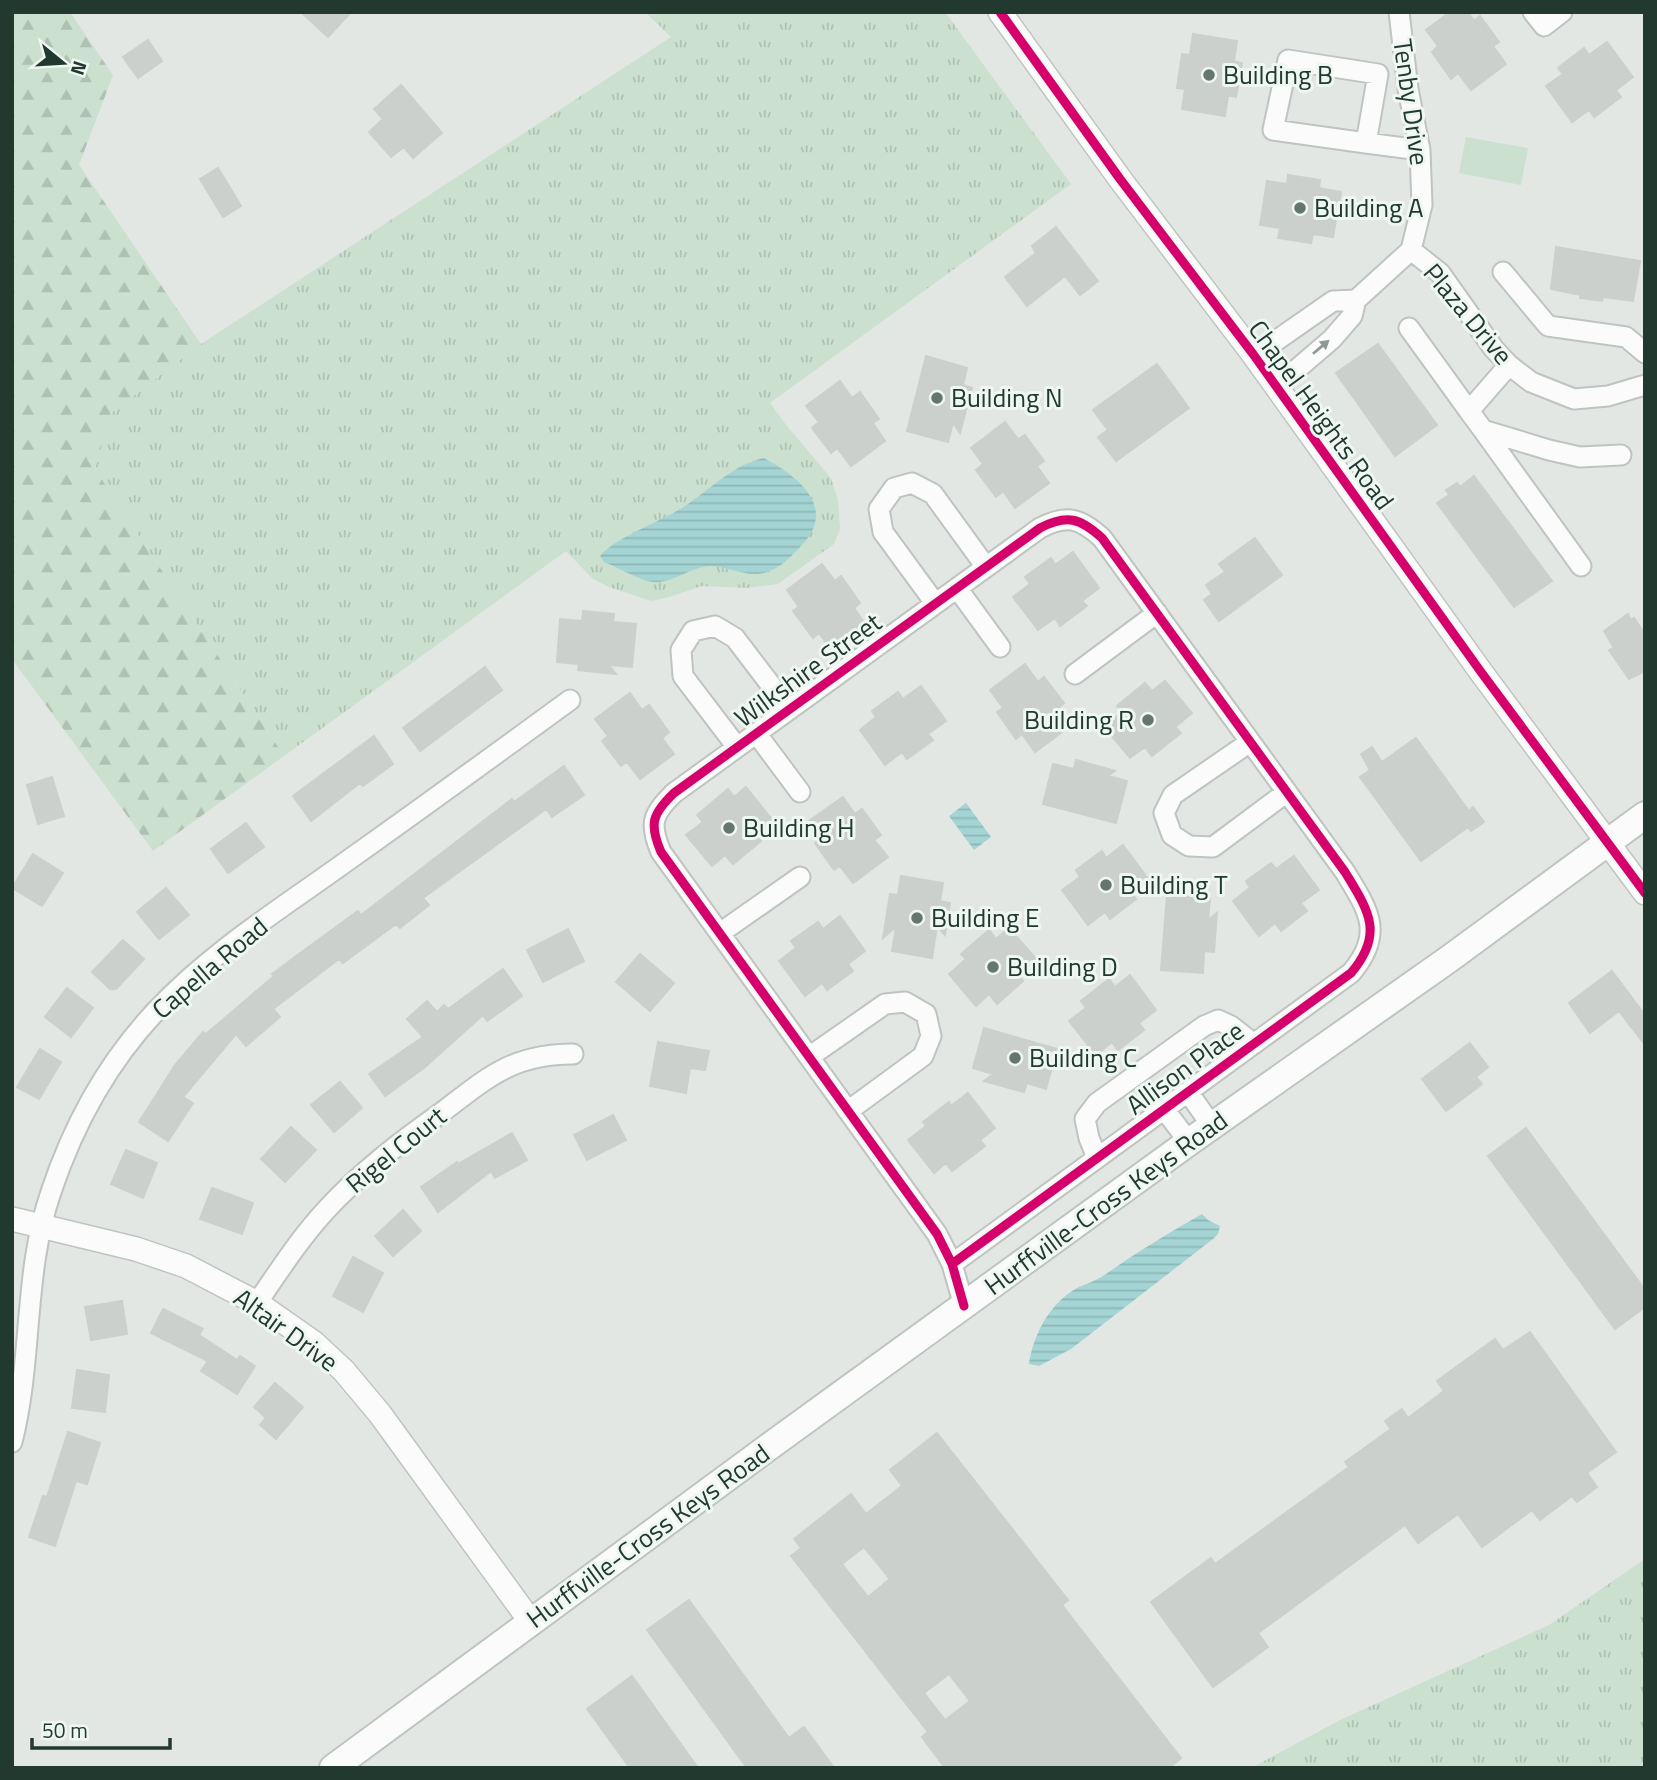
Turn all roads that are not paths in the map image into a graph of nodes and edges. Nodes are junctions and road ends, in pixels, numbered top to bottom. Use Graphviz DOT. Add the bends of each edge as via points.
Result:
graph roads {
  1 [pos="1000,12"];
  2 [pos="1399,12"];
  3 [pos="1533,12"];
  4 [pos="1562,12"];
  5 [pos="1366,143"];
  6 [pos="1420,150"];
  7 [pos="1411,250"];
  8 [pos="1503,272"];
  9 [pos="1356,300"];
  10 [pos="1409,328"];
  11 [pos="1645,353"];
  12 [pos="1253,354"];
  13 [pos="1509,365"];
  14 [pos="1645,385"];
  15 [pos="1276,387"];
  16 [pos="1469,411"];
  17 [pos="1483,430"];
  18 [pos="1620,455"];
  19 [pos="1581,566"];
  20 [pos="986,567"];
  21 [pos="957,588"];
  22 [pos="935,603"];
  23 [pos="1157,613"];
  24 [pos="1000,647"];
  25 [pos="1075,674"];
  26 [pos="570,700"];
  27 [pos="789,709"];
  28 [pos="756,733"];
  29 [pos="1250,742"];
  30 [pos="737,747"];
  31 [pos="800,792"];
  32 [pos="1287,792"];
  33 [pos="1645,815"];
  34 [pos="1608,843"];
  35 [pos="1345,872"];
  36 [pos="800,877"];
  37 [pos="1645,893"];
  38 [pos="720,933"];
  39 [pos="1254,1044"];
  40 [pos="573,1054"];
  41 [pos="809,1057"];
  42 [pos="1188,1092"];
  43 [pos="1164,1109"];
  44 [pos="848,1111"];
  45 [pos="1212,1126"];
  46 [pos="1189,1142"];
  47 [pos="1097,1158"];
  48 [pos="12,1219"];
  49 [pos="42,1226"];
  50 [pos="953,1264"];
  51 [pos="257,1303"];
  52 [pos="964,1306"];
  53 [pos="12,1442"];
  54 [pos="531,1622"];
  55 [pos="333,1768"];
  1 -- 12 [label="street, Chapel Heights Road"];
  2 -- 6 [label="street, Tenby Drive"];
  3 -- 4 [label="street" via="1544,26"];
  5 -- 5 [label="street" via="1273,130 1288,60 1378,74"];
  5 -- 6 [label="street"];
  6 -- 7 [label="street, Tenby Drive" via="1422,205"];
  7 -- 9 [label="street"];
  7 -- 13 [label="street, Plaza Drive" via="1440,273"];
  8 -- 11 [label="street" via="1548,326 1626,337"];
  9 -- 12 [label="street" via="1333,301"];
  15 -- 9 [label="street, one-way" via="1332,339 1352,316"];
  10 -- 16 [label="street"];
  12 -- 15 [label="street, Chapel Heights Road"];
  13 -- 14 [label="street, Plaza Drive" via="1531,382 1574,399 1608,396"];
  13 -- 16 [label="street"];
  15 -- 34 [label="street, Chapel Heights Road"];
  16 -- 17 [label="street"];
  17 -- 18 [label="street" via="1580,457"];
  17 -- 19 [label="street"];
  20 -- 21 [label="street, Wilkshire Street"];
  20 -- 22 [label="street" via="933,494 912,483 894,488 879,509 883,532"];
  20 -- 23 [label="street, Wilkshire Street" via="1056,519 1074,519 1102,538"];
  21 -- 22 [label="street, Wilkshire Street"];
  21 -- 24 [label="street"];
  22 -- 27 [label="street, Wilkshire Street"];
  23 -- 25 [label="street"];
  23 -- 29 [label="street, Wilkshire Street"];
  26 -- 49 [label="street, Capella Road" via="226,949 157,1010 109,1071 84,1114 50,1194"];
  27 -- 28 [label="street, Wilkshire Street"];
  27 -- 30 [label="street" via="735,638 715,626 693,631 681,650 683,676"];
  28 -- 30 [label="street, Wilkshire Street"];
  28 -- 31 [label="street"];
  29 -- 32 [label="street, Wilkshire Street"];
  29 -- 32 [label="street" via="1173,795 1164,813 1172,835 1189,846 1213,847"];
  30 -- 38 [label="street, Wilkshire Street" via="674,793 653,818 653,835 661,852"];
  32 -- 35 [label="street, Wilkshire Street"];
  33 -- 34 [label="main road, Hurffville-Cross Keys Road"];
  34 -- 37 [label="street, Chapel Heights Road"];
  34 -- 45 [label="main road, Hurffville-Cross Keys Road"];
  35 -- 39 [label="street, Allison Place" via="1371,922 1361,961"];
  36 -- 38 [label="street"];
  38 -- 41 [label="street, Wilkshire Street"];
  39 -- 42 [label="street, Allison Place"];
  39 -- 47 [label="street" via="1218,1020 1097,1103 1085,1119"];
  40 -- 51 [label="street, Rigel Court" via="528,1058 497,1072 390,1150 326,1210"];
  41 -- 44 [label="street, Wilkshire Street"];
  41 -- 44 [label="street" via="885,1004 905,1002 926,1014 931,1036 923,1056"];
  42 -- 43 [label="street, Allison Place"];
  42 -- 45 [label="street, Allison Place"];
  43 -- 46 [label="street, Allison Place"];
  43 -- 47 [label="street, Allison Place"];
  44 -- 50 [label="street, Wilkshire Street" via="937,1234"];
  45 -- 46 [label="main road, Hurffville-Cross Keys Road"];
  46 -- 52 [label="main road, Hurffville-Cross Keys Road"];
  47 -- 50 [label="street, Allison Place"];
  48 -- 49 [label="street, Altair Drive"];
  49 -- 51 [label="street, Altair Drive" via="161,1256"];
  49 -- 53 [label="street, Capella Road" via="35,1254 24,1385"];
  50 -- 52 [label="street, Wilkshire Street"];
  51 -- 54 [label="street, Altair Drive" via="314,1343 360,1390"];
  52 -- 54 [label="main road, Hurffville-Cross Keys Road"];
  54 -- 55 [label="main road, Hurffville-Cross Keys Road"];
}
